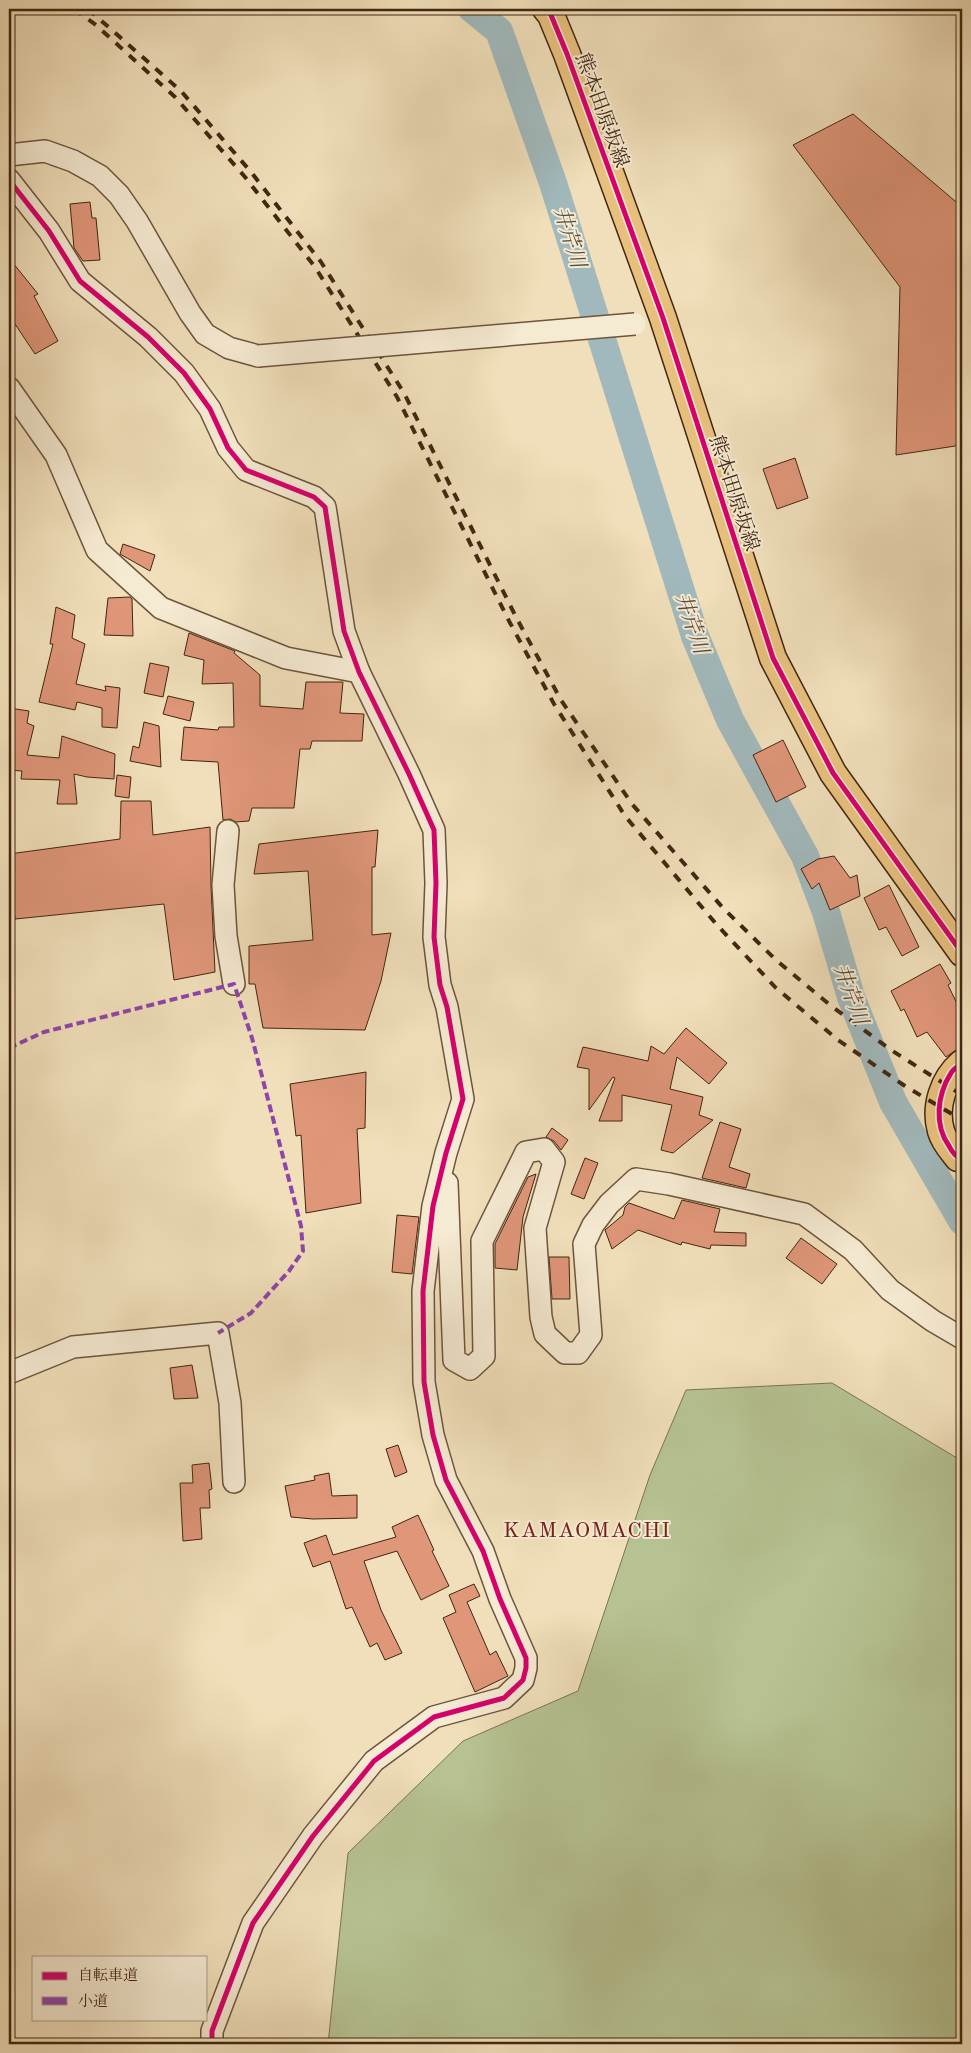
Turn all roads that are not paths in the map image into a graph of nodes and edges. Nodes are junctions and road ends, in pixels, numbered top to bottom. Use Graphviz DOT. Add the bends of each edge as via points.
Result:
graph roads {
  1 [pos="552,11"];
  2 [pos="9,155"];
  3 [pos="9,180"];
  4 [pos="662,318"];
  5 [pos="9,388"];
  6 [pos="359,672"];
  7 [pos="228,831"];
  8 [pos="962,953"];
  9 [pos="234,984"];
  10 [pos="962,1063"];
  11 [pos="446,1153"];
  12 [pos="961,1160"];
  13 [pos="962,1338"];
  14 [pos="9,1373"];
  15 [pos="234,1482"];
  16 [pos="212,2044"];
  1 -- 4 [label="main road, 熊本田原坂線"];
  2 -- 4 [label="street, bridge" via="45,151 100,176 119,195 137,221 204,334 229,348 258,356 634,324"];
  3 -- 6 [label="street" via="49,231 80,281 148,337 184,373 210,409 228,448 246,470 314,497 325,508 344,631"];
  4 -- 8 [label="main road, 熊本田原坂線" via="773,658 833,773"];
  5 -- 6 [label="street" via="56,455 97,550 161,608 286,658"];
  6 -- 11 [label="street" via="434,830 434,937 440,985 447,1007 463,1099"];
  7 -- 9 [label="street" via="223,885 226,936"];
  10 -- 12 [label="main road" via="951,1072 940,1098 938,1113 941,1132"];
  11 -- 13 [label="street" via="454,1360 470,1369 484,1356 482,1241 526,1152 544,1149 554,1162 535,1228 540,1317 545,1334 565,1353 578,1353 591,1335 584,1244 609,1204 636,1179 804,1214 853,1250 890,1290"];
  11 -- 16 [label="street" via="433,1206 423,1291 424,1382 433,1435 446,1480 483,1551 526,1658 523,1680 504,1698 434,1717 374,1761 312,1836 253,1923 212,2031"];
  14 -- 15 [label="street" via="73,1347 218,1333 230,1403"];
}
